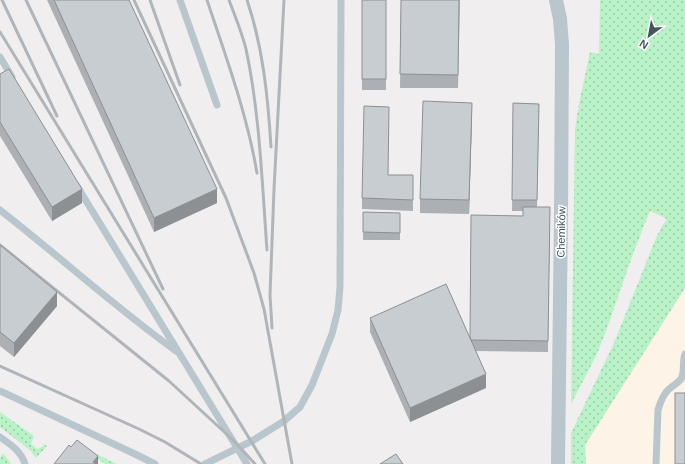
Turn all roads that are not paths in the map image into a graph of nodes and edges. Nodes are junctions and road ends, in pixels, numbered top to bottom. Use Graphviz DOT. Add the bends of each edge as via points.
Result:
graph roads {
  1 [pos="180,0"];
  2 [pos="340,0"];
  3 [pos="556,0"];
  4 [pos="1,60"];
  5 [pos="14,81"];
  6 [pos="217,105"];
  7 [pos="72,176"];
  8 [pos="0,210"];
  9 [pos="178,353"];
  10 [pos="685,354"];
  11 [pos="0,391"];
  12 [pos="0,436"];
  13 [pos="237,448"];
  14 [pos="25,464"];
  15 [pos="155,464"];
  16 [pos="205,464"];
  17 [pos="247,464"];
  18 [pos="558,464"];
  19 [pos="656,464"];
  1 -- 6 [label="lane"];
  2 -- 13 [label="lane" via="340,287 336,322 312,385 300,407 284,421"];
  3 -- 18 [label="street, Chemików" via="562,44"];
  4 -- 5 [label="lane"];
  7 -- 9 [label="lane"];
  8 -- 9 [label="lane"];
  9 -- 13 [label="lane"];
  10 -- 19 [label="lane" via="684,373 668,390 658,410"];
  11 -- 15 [label="lane"];
  12 -- 14 [label="lane" via="16,449"];
  13 -- 16 [label="lane"];
  13 -- 17 [label="lane"];
}
